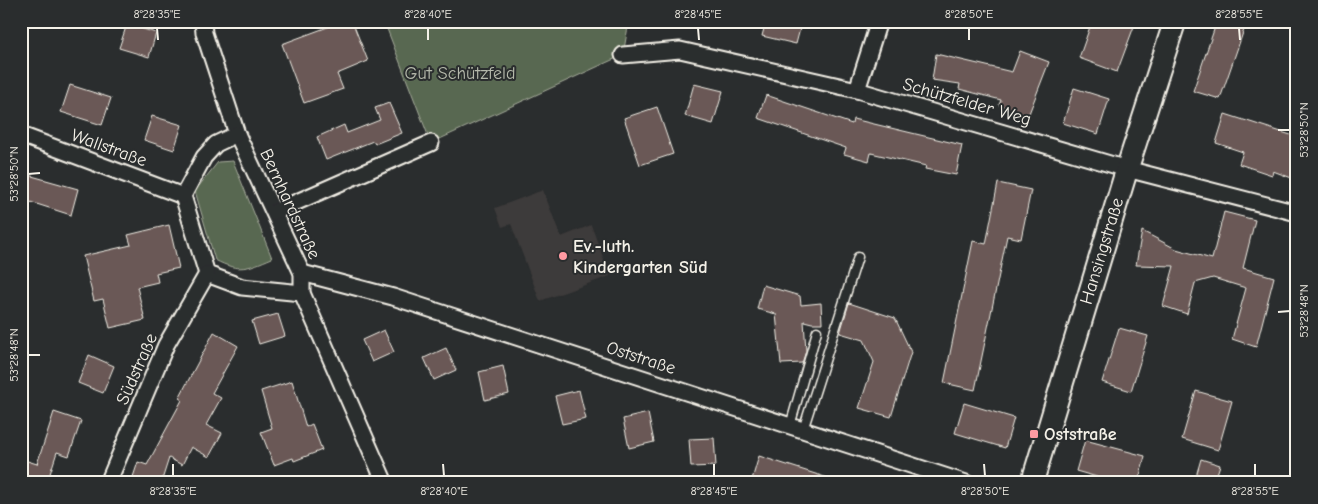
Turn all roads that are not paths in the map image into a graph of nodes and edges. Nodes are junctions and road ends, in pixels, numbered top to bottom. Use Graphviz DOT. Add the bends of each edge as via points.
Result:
graph roads {
  1 [pos="203,21"];
  2 [pos="879,21"];
  3 [pos="1175,21"];
  4 [pos="623,55"];
  5 [pos="857,90"];
  6 [pos="237,134"];
  7 [pos="21,135"];
  8 [pos="432,143"];
  9 [pos="1126,169"];
  10 [pos="183,196"];
  11 [pos="274,212"];
  12 [pos="1297,213"];
  13 [pos="858,257"];
  14 [pos="302,273"];
  15 [pos="207,274"];
  16 [pos="302,293"];
  17 [pos="817,331"];
  18 [pos="797,428"];
  19 [pos="108,483"];
  20 [pos="386,483"];
  21 [pos="966,483"];
  22 [pos="1032,483"];
  1 -- 6 [label="street, Bernhardstraße"];
  2 -- 5 [label="street"];
  3 -- 9 [label="street, Hansingstraße"];
  4 -- 5 [label="street, Schützfelder Weg" via="680,50"];
  5 -- 9 [label="street, Schützfelder Weg"];
  6 -- 10 [label="street" via="216,144 204,157"];
  6 -- 11 [label="street, Bernhardstraße"];
  7 -- 10 [label="street, Wallstraße"];
  8 -- 11 [label="street"];
  9 -- 12 [label="street, Schützfelder Weg"];
  9 -- 22 [label="street, Hansingstraße"];
  10 -- 15 [label="street"];
  11 -- 14 [label="street, Bernhardstraße"];
  13 -- 18 [label="lane"];
  14 -- 16 [label="street, Bernhardstraße"];
  14 -- 18 [label="street, Oststraße" via="393,298"];
  15 -- 16 [label="street" via="242,287"];
  15 -- 19 [label="street, Südstraße" via="166,345"];
  16 -- 20 [label="street, Bernhardstraße"];
  17 -- 18 [label="lane"];
  18 -- 21 [label="street, Oststraße"];
}
